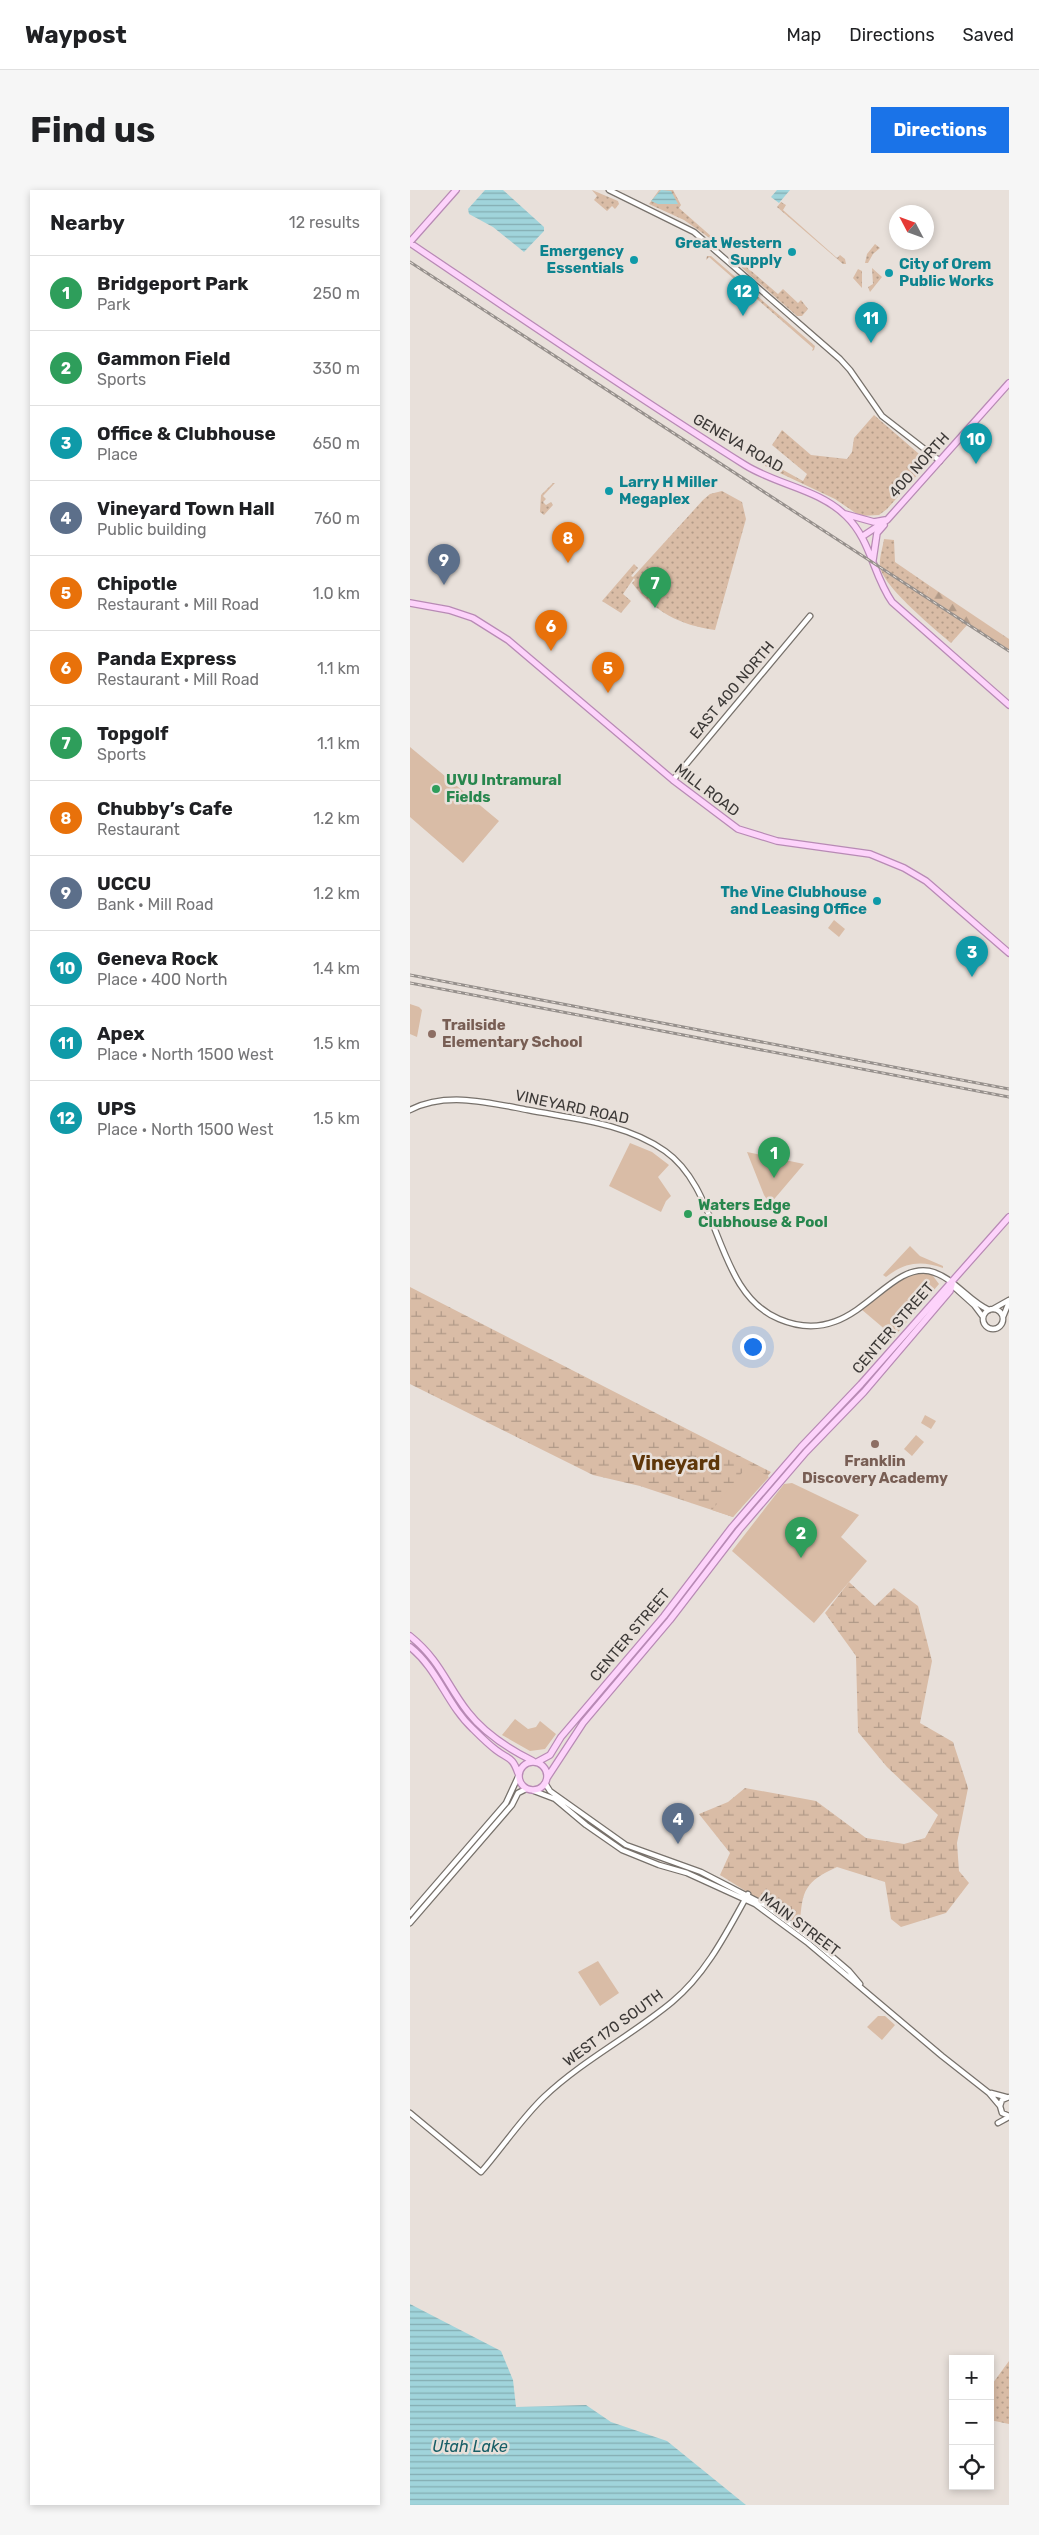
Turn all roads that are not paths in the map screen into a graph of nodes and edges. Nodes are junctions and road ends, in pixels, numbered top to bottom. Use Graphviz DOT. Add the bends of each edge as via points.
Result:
graph roads {
  1 [pos="456,190"];
  2 [pos="609,190"];
  3 [pos="410,243"];
  4 [pos="1009,383"];
  5 [pos="940,461"];
  6 [pos="844,514"];
  7 [pos="887,520"];
  8 [pos="863,536"];
  9 [pos="873,562"];
  10 [pos="410,603"];
  11 [pos="810,616"];
  12 [pos="1009,705"];
  13 [pos="672,780"];
  14 [pos="1009,953"];
  15 [pos="410,1110"];
  16 [pos="1009,1217"];
  17 [pos="952,1284"];
  18 [pos="1009,1301"];
  19 [pos="991,1309"];
  20 [pos="1003,1317"];
  21 [pos="983,1318"];
  22 [pos="855,1391"];
  23 [pos="864,1392"];
  24 [pos="838,1408"];
  25 [pos="824,1434"];
  26 [pos="410,1636"];
  27 [pos="410,1647"];
  28 [pos="535,1762"];
  29 [pos="518,1775"];
  30 [pos="546,1780"];
  31 [pos="526,1789"];
  32 [pos="534,1790"];
  33 [pos="747,1897"];
  34 [pos="410,1914"];
  35 [pos="410,1923"];
  36 [pos="989,2093"];
  37 [pos="1008,2097"];
  38 [pos="1000,2109"];
  39 [pos="410,2113"];
  40 [pos="1009,2117"];
  1 -- 3 [label="main road"];
  2 -- 5 [label="street" via="694,232 840,359 882,416"];
  3 -- 6 [label="main road, GENEVA ROAD" via="630,392 748,467 827,501"];
  4 -- 5 [label="main road, 400 NORTH"];
  5 -- 7 [label="main road, 400 NORTH"];
  6 -- 7 [label="main road" via="874,522"];
  6 -- 8 [label="main road, GENEVA ROAD"];
  7 -- 8 [label="main road, 400 NORTH"];
  7 -- 9 [label="main road" via="877,533"];
  8 -- 9 [label="main road, GENEVA ROAD"];
  9 -- 12 [label="main road, GENEVA ROAD" via="882,588 892,602"];
  10 -- 13 [label="main road, MILL ROAD" via="473,618 508,640"];
  11 -- 13 [label="street, EAST 400 NORTH"];
  13 -- 14 [label="main road, MILL ROAD" via="738,829 777,841 870,854 904,868 926,881"];
  15 -- 17 [label="street, VINEYARD ROAD" via="424,1102 475,1101 608,1126 634,1133 650,1142 682,1164 696,1184 746,1294 761,1309 778,1319 800,1326 842,1319 861,1309 907,1274 917,1271 941,1276"];
  16 -- 17 [label="main road"];
  17 -- 19 [label="street"];
  17 -- 21 [label="street"];
  17 -- 22 [label="main road, CENTER STREET" via="945,1287"];
  17 -- 23 [label="main road, CENTER STREET" via="950,1291"];
  18 -- 19 [label="street"];
  18 -- 20 [label="street"];
  19 -- 20 [label="street" via="999,1311"];
  19 -- 21 [label="street"];
  20 -- 21 [label="street" via="995,1329 986,1326"];
  22 -- 23 [label="main road"];
  22 -- 24 [label="main road, CENTER STREET"];
  23 -- 25 [label="main road, CENTER STREET"];
  24 -- 25 [label="main road" via="839,1414 823,1429"];
  24 -- 28 [label="main road, CENTER STREET" via="734,1525 664,1616 561,1737 550,1755"];
  25 -- 30 [label="main road, CENTER STREET" via="739,1530 670,1620 582,1723"];
  26 -- 28 [label="main road" via="436,1661 462,1704 493,1736"];
  27 -- 29 [label="main road" via="431,1668 472,1729 496,1750 511,1758"];
  28 -- 29 [label="main road" via="524,1764"];
  28 -- 30 [label="main road" via="544,1767"];
  29 -- 31 [label="main road" via="520,1784"];
  29 -- 34 [label="street" via="506,1803"];
  30 -- 32 [label="main road"];
  30 -- 33 [label="street, MAIN STREET" via="550,1791 626,1845 700,1872"];
  31 -- 32 [label="main road"];
  31 -- 35 [label="street" via="518,1793 512,1805"];
  32 -- 33 [label="street, MAIN STREET" via="555,1799 622,1850"];
  33 -- 36 [label="street, MAIN STREET"];
  33 -- 39 [label="street, WEST 170 SOUTH" via="718,1946 688,1986 672,2002 576,2069 543,2098 481,2172"];
  36 -- 37 [label="street, MAIN STREET"];
  36 -- 38 [label="street, MAIN STREET"];
  37 -- 38 [label="street"];
  38 -- 40 [label="street"];
  38 -- 40 [label="street" via="998,2123"];
}
